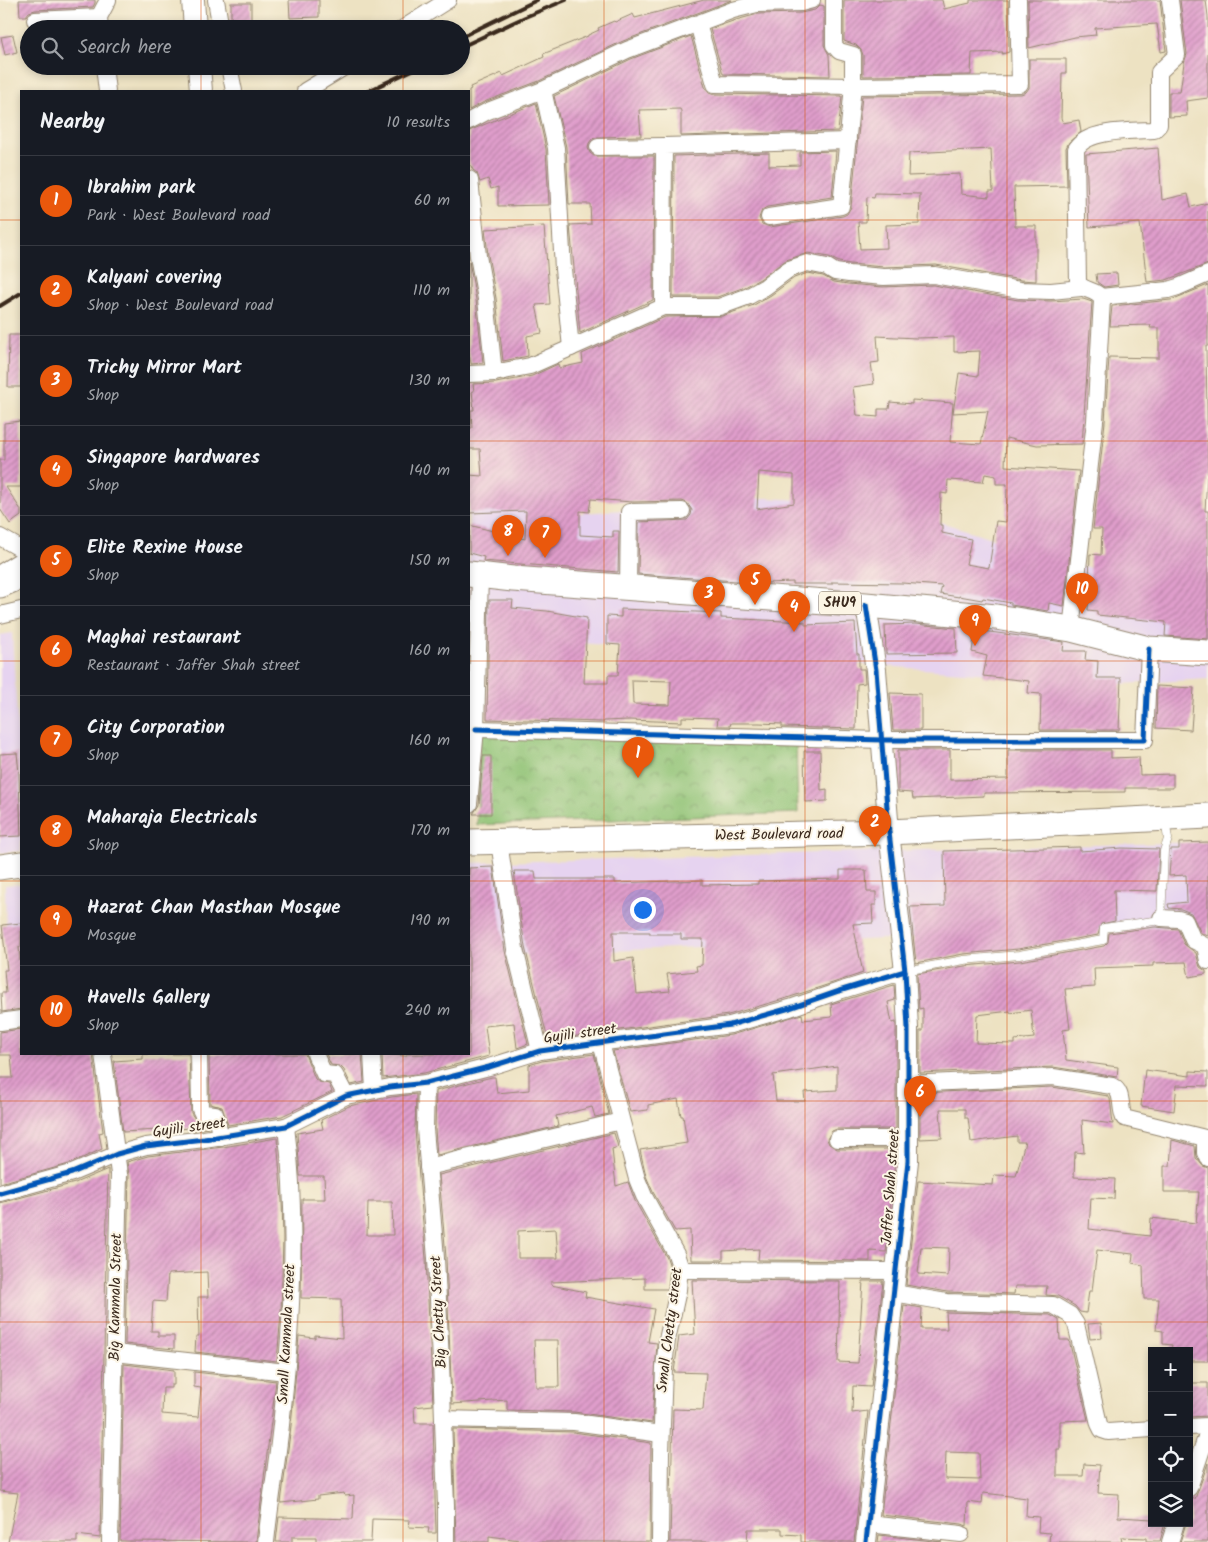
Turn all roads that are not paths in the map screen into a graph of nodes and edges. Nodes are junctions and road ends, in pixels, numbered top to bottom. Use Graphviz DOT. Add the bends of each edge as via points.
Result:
graph roads {
  1 [pos="108,0"];
  2 [pos="183,0"];
  3 [pos="193,0"];
  4 [pos="216,0"];
  5 [pos="448,0"];
  6 [pos="812,0"];
  7 [pos="834,0"];
  8 [pos="1018,0"];
  9 [pos="1170,0"];
  10 [pos="101,20"];
  11 [pos="185,20"];
  12 [pos="194,20"];
  13 [pos="219,20"];
  14 [pos="416,20"];
  15 [pos="698,24"];
  16 [pos="105,75"];
  17 [pos="192,75"];
  18 [pos="200,75"];
  19 [pos="231,75"];
  20 [pos="331,75"];
  21 [pos="853,86"];
  22 [pos="107,90"];
  23 [pos="194,90"];
  24 [pos="201,90"];
  25 [pos="234,90"];
  26 [pos="307,90"];
  27 [pos="543,90"];
  28 [pos="470,120"];
  29 [pos="848,141"];
  30 [pos="598,146"];
  31 [pos="664,146"];
  32 [pos="470,180"];
  33 [pos="769,217"];
  34 [pos="474,257"];
  35 [pos="1208,274"];
  36 [pos="1081,288"];
  37 [pos="1101,296"];
  38 [pos="662,306"];
  39 [pos="572,348"];
  40 [pos="494,373"];
  41 [pos="470,374"];
  42 [pos="682,511"];
  43 [pos="0,537"];
  44 [pos="20,548"];
  45 [pos="20,561"];
  46 [pos="0,573"];
  47 [pos="474,575"];
  48 [pos="20,576"];
  49 [pos="0,585"];
  50 [pos="628,588"];
  51 [pos="866,605"];
  52 [pos="0,615"];
  53 [pos="20,616"];
  54 [pos="1071,629"];
  55 [pos="1149,649"];
  56 [pos="1208,653"];
  57 [pos="473,740"];
  58 [pos="882,740"];
  59 [pos="470,788"];
  60 [pos="1208,816"];
  61 [pos="1165,817"];
  62 [pos="889,832"];
  63 [pos="470,842"];
  64 [pos="499,842"];
  65 [pos="20,864"];
  66 [pos="0,867"];
  67 [pos="1161,918"];
  68 [pos="1208,961"];
  69 [pos="905,971"];
  70 [pos="20,1019"];
  71 [pos="0,1022"];
  72 [pos="601,1043"];
  73 [pos="540,1051"];
  74 [pos="103,1055"];
  75 [pos="199,1055"];
  76 [pos="315,1055"];
  77 [pos="372,1055"];
  78 [pos="426,1083"];
  79 [pos="908,1084"];
  80 [pos="374,1090"];
  81 [pos="346,1096"];
  82 [pos="621,1121"];
  83 [pos="286,1126"];
  84 [pos="1206,1131"];
  85 [pos="221,1137"];
  86 [pos="837,1139"];
  87 [pos="908,1139"];
  88 [pos="117,1154"];
  89 [pos="1208,1158"];
  90 [pos="428,1167"];
  91 [pos="0,1193"];
  92 [pos="680,1270"];
  93 [pos="896,1271"];
  94 [pos="894,1292"];
  95 [pos="115,1352"];
  96 [pos="286,1372"];
  97 [pos="443,1419"];
  98 [pos="1208,1426"];
  99 [pos="1193,1427"];
  100 [pos="1148,1429"];
  101 [pos="1208,1431"];
  102 [pos="661,1434"];
  103 [pos="1191,1482"];
  104 [pos="1175,1527"];
  105 [pos="867,1533"];
  106 [pos="961,1534"];
  107 [pos="110,1542"];
  108 [pos="266,1542"];
  109 [pos="446,1542"];
  110 [pos="660,1542"];
  111 [pos="1170,1542"];
  1 -- 10 [label="street"];
  2 -- 11 [label="street"];
  3 -- 12 [label="main road"];
  4 -- 13 [label="street"];
  5 -- 14 [label="street"];
  6 -- 15 [label="street" via="757,4"];
  7 -- 21 [label="street" via="834,45 839,52 853,55"];
  8 -- 21 [label="street" via="1020,84"];
  9 -- 36 [label="street" via="1177,55 1159,72 1159,125 1154,130 1088,138 1076,149 1078,283"];
  15 -- 21 [label="street" via="715,84"];
  15 -- 27 [label="street" via="627,50"];
  16 -- 22 [label="street"];
  17 -- 23 [label="street"];
  18 -- 24 [label="main road"];
  19 -- 25 [label="street"];
  20 -- 26 [label="street"];
  21 -- 29 [label="street"];
  27 -- 28 [label="street"];
  27 -- 39 [label="street" via="556,148 563,269"];
  29 -- 31 [label="street"];
  29 -- 33 [label="street" via="841,206"];
  30 -- 31 [label="street"];
  31 -- 38 [label="street"];
  32 -- 34 [label="street" via="477,233"];
  34 -- 40 [label="street" via="486,299"];
  35 -- 37 [label="street" via="1168,290"];
  36 -- 37 [label="street"];
  36 -- 38 [label="street" via="1020,290 934,275 884,277 849,274 807,263 789,269 749,296 719,307"];
  37 -- 54 [label="street" via="1095,421"];
  38 -- 39 [label="street"];
  39 -- 40 [label="street" via="530,366"];
  40 -- 41 [label="street"];
  42 -- 50 [label="street" via="630,512"];
  43 -- 44 [label="street"];
  45 -- 46 [label="street"];
  47 -- 50 [label="main road, SHU9"];
  47 -- 57 [label="street"];
  48 -- 49 [label="main road"];
  50 -- 51 [label="main road, SHU9"];
  51 -- 54 [label="main road, SHU9" via="996,617"];
  51 -- 58 [label="street, Jaffer Shah street"];
  52 -- 53 [label="street"];
  54 -- 55 [label="main road, SHU9"];
  55 -- 56 [label="main road, SHU9"];
  55 -- 58 [label="street" via="1145,740"];
  57 -- 58 [label="street"];
  57 -- 59 [label="street"];
  58 -- 62 [label="street, Jaffer Shah street"];
  60 -- 61 [label="main road, West Boulevard road"];
  61 -- 62 [label="main road, West Boulevard road"];
  61 -- 67 [label="lane" via="1168,839 1164,851"];
  62 -- 64 [label="main road, West Boulevard road"];
  62 -- 69 [label="street, Jaffer Shah street"];
  63 -- 64 [label="main road, West Boulevard road"];
  64 -- 73 [label="street" via="514,949"];
  65 -- 66 [label="main road"];
  67 -- 68 [label="street" via="1186,921 1193,940 1205,946"];
  67 -- 69 [label="lane" via="1148,923 1104,928 1103,940"];
  69 -- 72 [label="street, Gujili street" via="730,1024"];
  69 -- 79 [label="street, Jaffer Shah street"];
  70 -- 71 [label="street"];
  72 -- 73 [label="street, Gujili street"];
  72 -- 82 [label="street, Small Chetty street"];
  73 -- 78 [label="street, Gujili street"];
  74 -- 88 [label="street, Big Kammala Street"];
  75 -- 85 [label="street" via="200,1109 202,1113 214,1114"];
  76 -- 81 [label="street" via="324,1074 335,1074"];
  77 -- 80 [label="street"];
  78 -- 80 [label="street, Gujili street"];
  78 -- 90 [label="street, Big Chetty Street"];
  79 -- 84 [label="street" via="1053,1077 1112,1086 1118,1089 1124,1118"];
  79 -- 87 [label="street, Jaffer Shah street"];
  80 -- 81 [label="street, Gujili street"];
  81 -- 83 [label="street, Gujili street"];
  82 -- 90 [label="street"];
  82 -- 92 [label="street, Small Chetty street" via="641,1188 676,1254"];
  83 -- 85 [label="street, Gujili street"];
  83 -- 96 [label="street, Small Kammala street" via="292,1187"];
  84 -- 89 [label="street" via="1205,1153"];
  85 -- 88 [label="street, Gujili street" via="146,1146"];
  86 -- 87 [label="street"];
  87 -- 93 [label="street, Jaffer Shah street"];
  88 -- 91 [label="street, Gujili street" via="72,1173"];
  88 -- 95 [label="street, Big Kammala Street"];
  90 -- 97 [label="street, Big Chetty Street" via="438,1289"];
  92 -- 93 [label="street"];
  92 -- 102 [label="street, Small Chetty street" via="666,1349"];
  93 -- 94 [label="street, Jaffer Shah street"];
  94 -- 100 [label="street" via="946,1302 1052,1305 1070,1315 1076,1324 1102,1430"];
  94 -- 105 [label="street, Jaffer Shah street"];
  95 -- 96 [label="street"];
  95 -- 107 [label="street, Big Kammala Street"];
  96 -- 108 [label="street, Small Kammala street"];
  97 -- 102 [label="street" via="574,1422"];
  97 -- 109 [label="street, Big Chetty Street"];
  98 -- 99 [label="street"];
  101 -- 103 [label="street"];
  102 -- 110 [label="street, Small Chetty street"];
  104 -- 111 [label="street"];
  105 -- 106 [label="street"];
}
